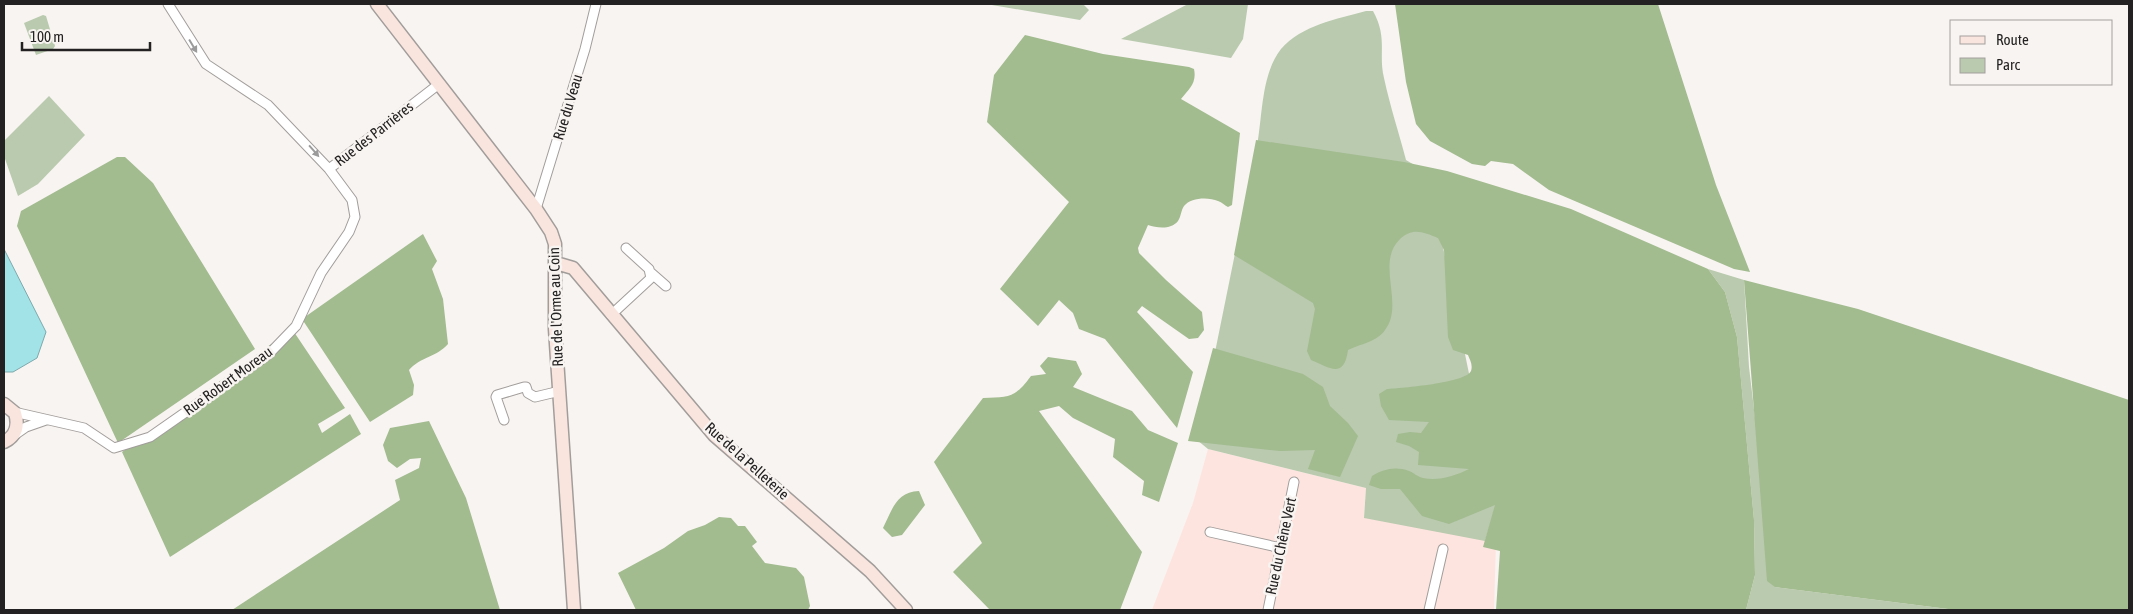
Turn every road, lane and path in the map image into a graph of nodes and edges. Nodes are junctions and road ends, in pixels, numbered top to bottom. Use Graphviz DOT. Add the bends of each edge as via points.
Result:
graph roads {
  1 [pos="168,4"];
  2 [pos="377,4"];
  3 [pos="596,4"];
  4 [pos="439,84"];
  5 [pos="329,169"];
  6 [pos="536,209"];
  7 [pos="626,248"];
  8 [pos="556,263"];
  9 [pos="650,272"];
  10 [pos="666,286"];
  11 [pos="611,315"];
  12 [pos="560,391"];
  13 [pos="9,408"];
  14 [pos="46,420"];
  15 [pos="504,420"];
  16 [pos="8,439"];
  17 [pos="1294,482"];
  18 [pos="1210,532"];
  19 [pos="1281,548"];
  20 [pos="1443,549"];
  21 [pos="574,610"];
  22 [pos="906,610"];
  23 [pos="1268,610"];
  24 [pos="1429,610"];
  1 -- 5 [label="street, Rue des Parrières, one-way" via="206,64 268,105"];
  2 -- 4 [label="main road, Rue de l'Orme au Coin"];
  3 -- 6 [label="street, Rue du Veau"];
  4 -- 5 [label="street, Rue des Parrières"];
  4 -- 6 [label="main road, Rue de l'Orme au Coin"];
  5 -- 14 [label="street, Rue Robert Moreau" via="352,200 355,217 349,232 321,273 296,326 269,354 150,437 114,448 84,428"];
  6 -- 8 [label="main road, Rue de l'Orme au Coin" via="554,237"];
  7 -- 9 [label="street"];
  8 -- 11 [label="main road, Rue de la Pelleterie" via="573,268"];
  8 -- 12 [label="main road, Rue de l'Orme au Coin" via="555,329"];
  9 -- 10 [label="street"];
  9 -- 11 [label="street" via="648,281"];
  11 -- 22 [label="main road, Rue de la Pelleterie" via="714,435 870,571"];
  12 -- 15 [label="street" via="536,397 524,387 497,395"];
  12 -- 21 [label="main road, Rue de l'Orme au Coin"];
  13 -- 14 [label="street"];
  13 -- 16 [label="main road" via="17,426"];
  14 -- 16 [label="street" via="26,427"];
  17 -- 19 [label="street, Rue du Chêne Vert"];
  18 -- 19 [label="street"];
  19 -- 23 [label="street, Rue du Chêne Vert"];
  20 -- 24 [label="street"];
}
